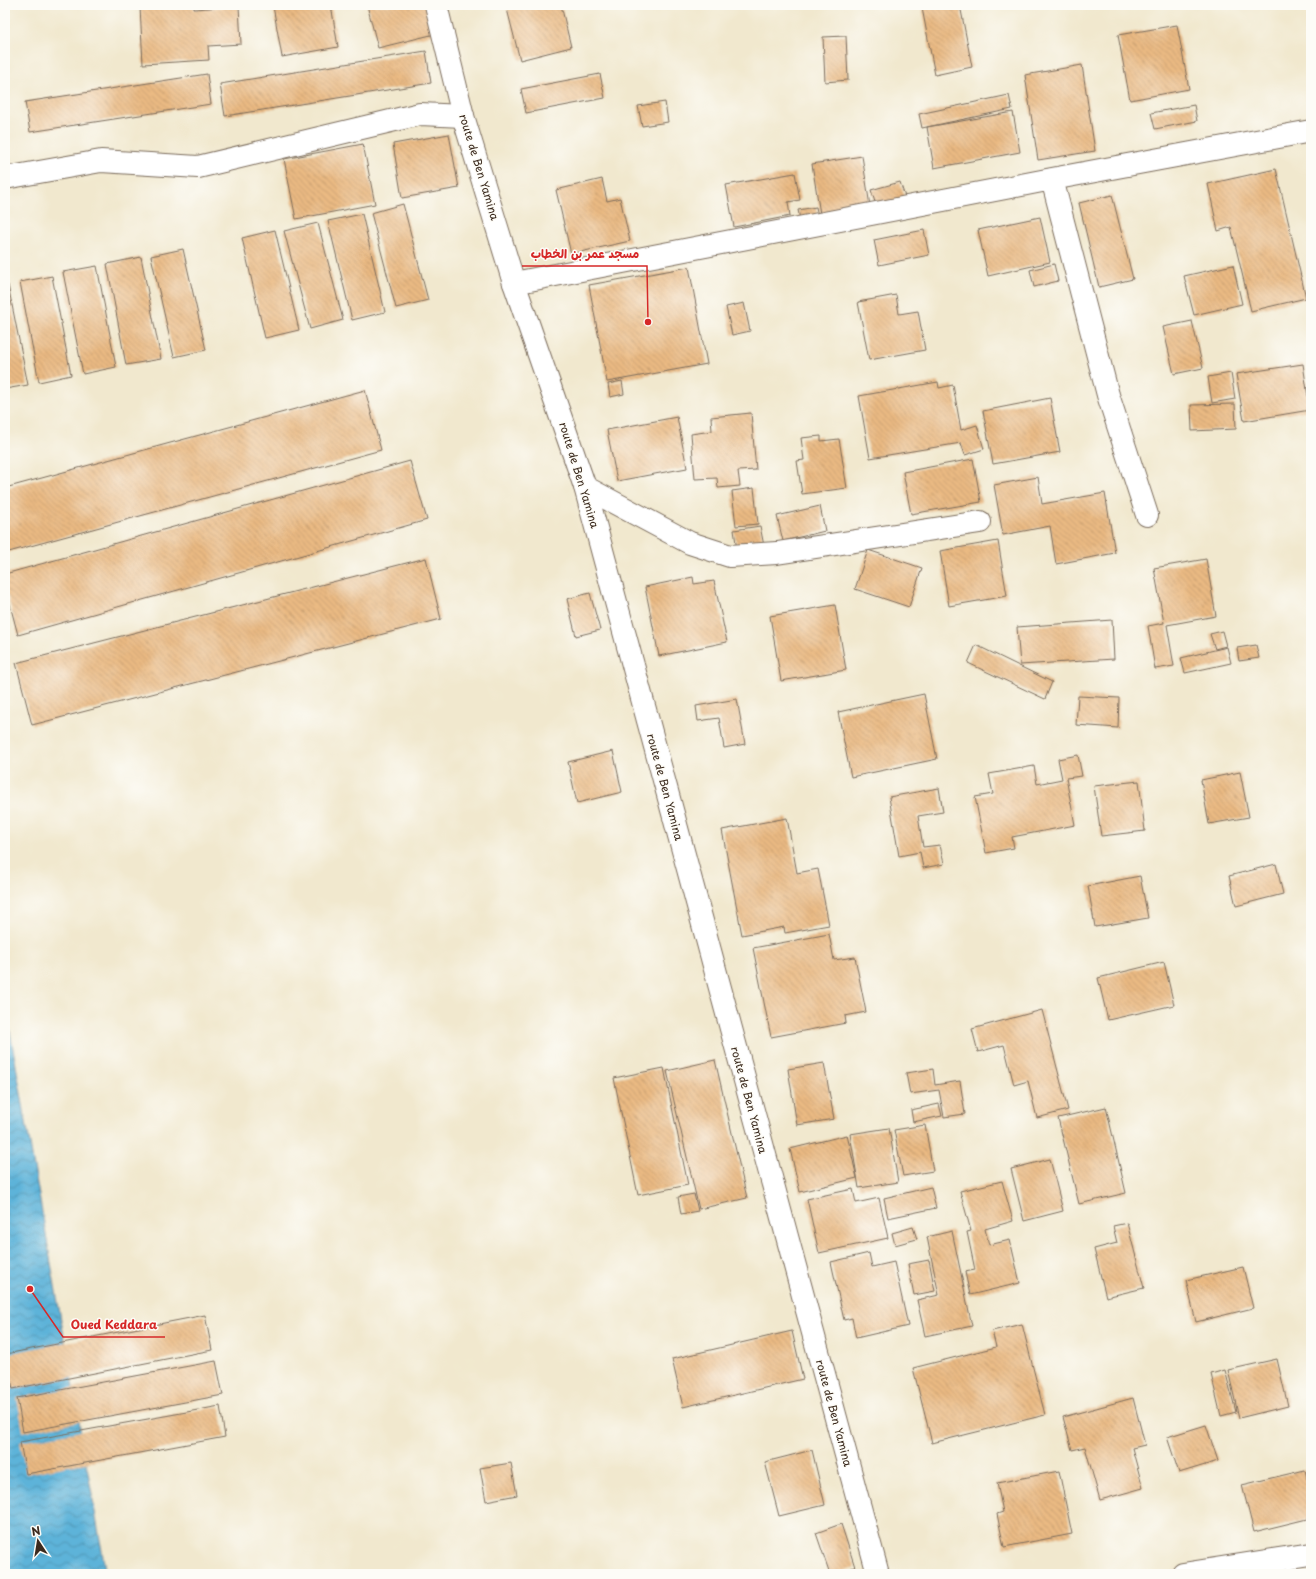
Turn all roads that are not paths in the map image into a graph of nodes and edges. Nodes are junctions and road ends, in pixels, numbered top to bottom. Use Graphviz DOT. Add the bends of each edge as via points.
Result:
graph roads {
  1 [pos="436,5"];
  2 [pos="463,116"];
  3 [pos="1311,131"];
  4 [pos="5,178"];
  5 [pos="1052,179"];
  6 [pos="514,283"];
  7 [pos="585,487"];
  8 [pos="1147,515"];
  9 [pos="980,522"];
  10 [pos="1311,1554"];
  11 [pos="878,1574"];
  12 [pos="1183,1574"];
  1 -- 2 [label="street, route de Ben Yamina"];
  2 -- 4 [label="street" via="420,114 198,167 101,161"];
  2 -- 6 [label="street, route de Ben Yamina"];
  3 -- 5 [label="street"];
  5 -- 6 [label="street"];
  5 -- 8 [label="street" via="1108,395"];
  6 -- 7 [label="street, route de Ben Yamina"];
  7 -- 9 [label="street" via="690,543 730,556 777,553"];
  7 -- 11 [label="street, route de Ben Yamina"];
  10 -- 12 [label="street"];
}
